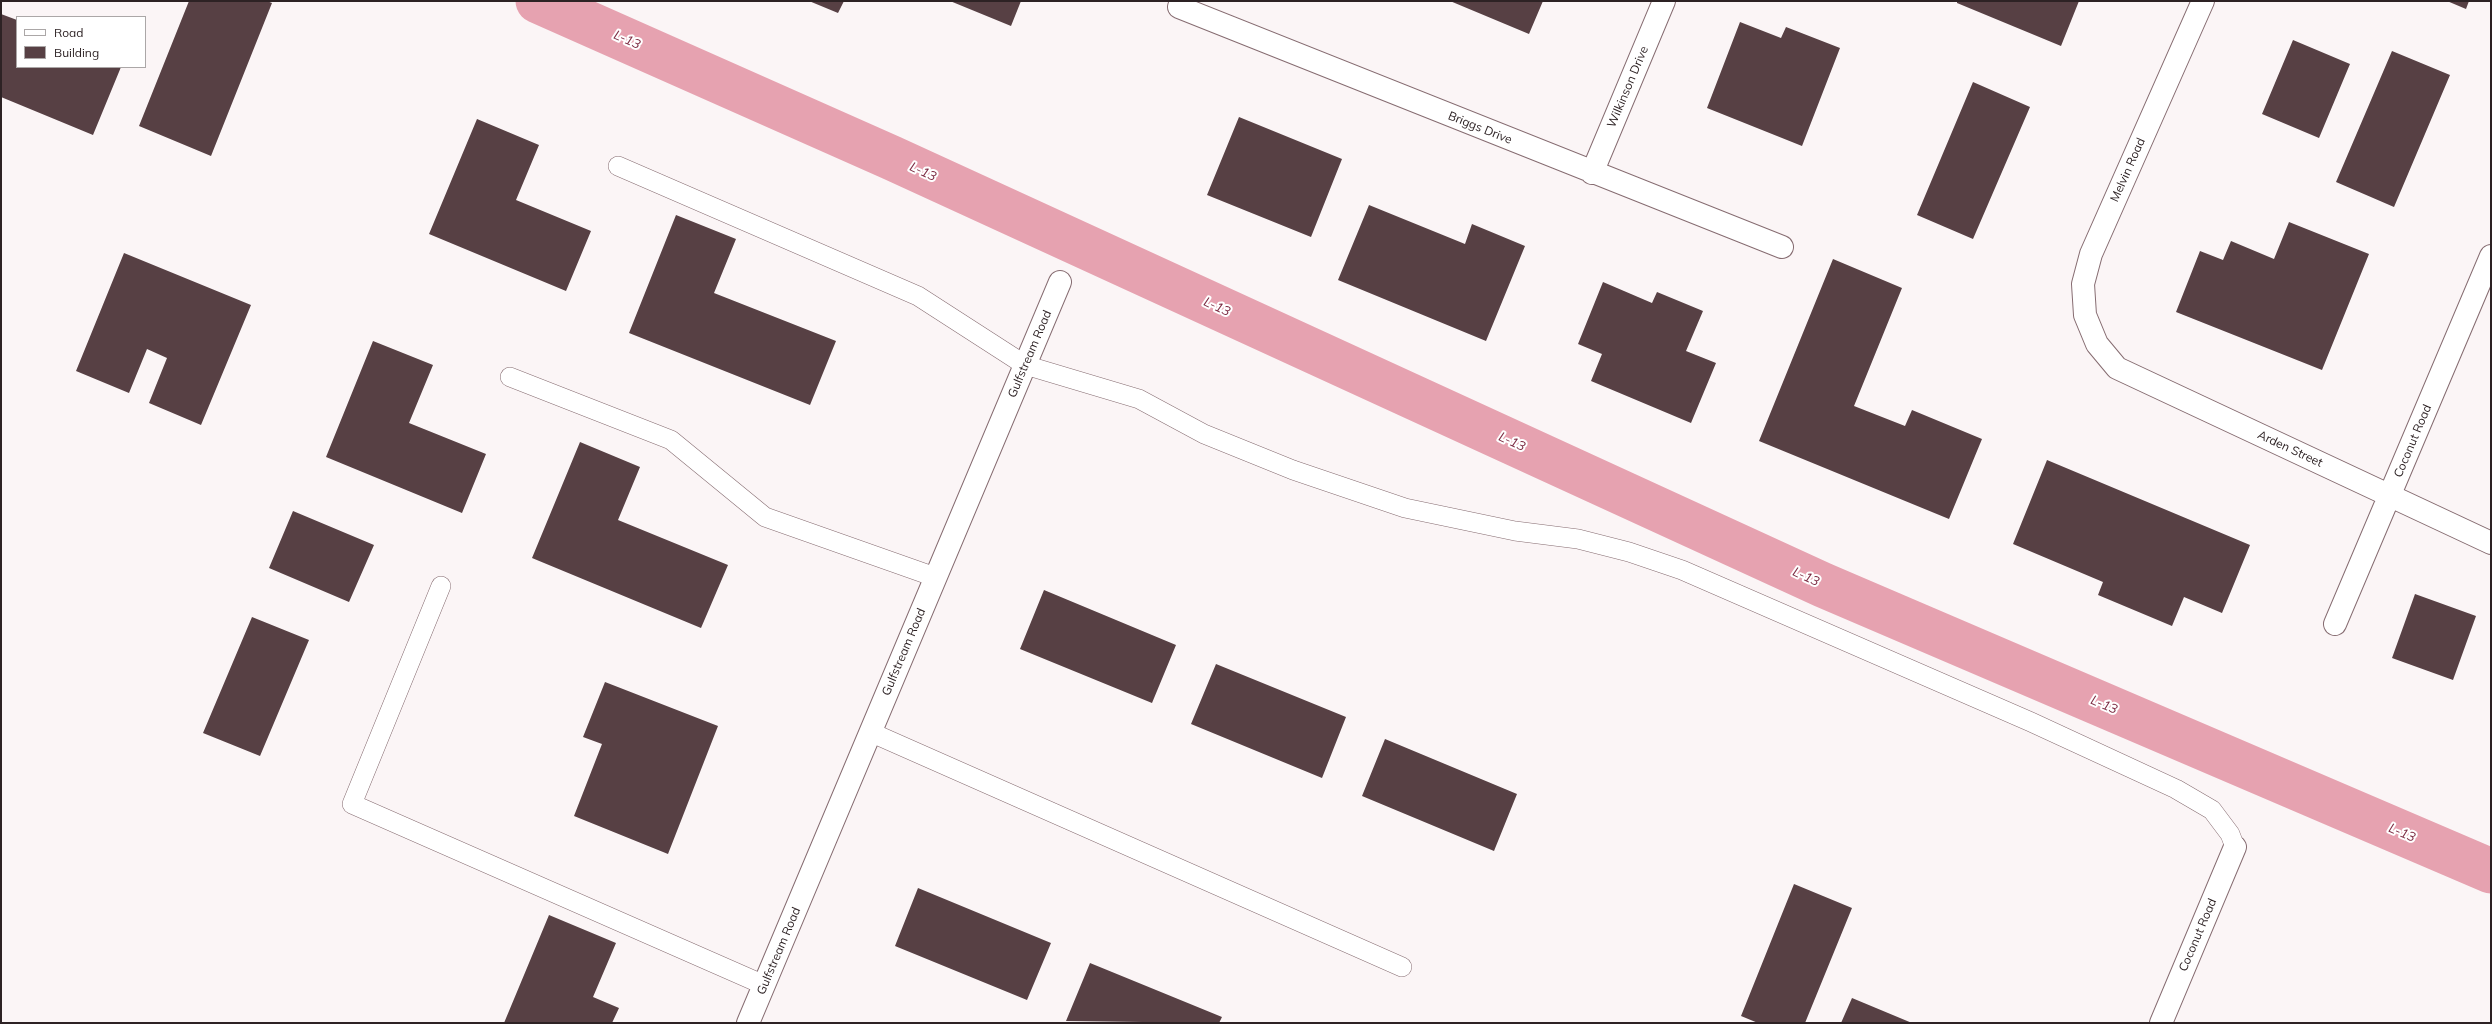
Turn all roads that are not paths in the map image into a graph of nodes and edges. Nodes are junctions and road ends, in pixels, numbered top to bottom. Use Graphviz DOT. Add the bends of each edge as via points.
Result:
graph roads {
  1 [pos="1664,1"];
  2 [pos="2203,1"];
  3 [pos="1180,4"];
  4 [pos="618,166"];
  5 [pos="1592,172"];
  6 [pos="1782,247"];
  7 [pos="2491,256"];
  8 [pos="1060,282"];
  9 [pos="2097,344"];
  10 [pos="1025,365"];
  11 [pos="510,378"];
  12 [pos="2390,496"];
  13 [pos="2491,543"];
  14 [pos="935,577"];
  15 [pos="441,586"];
  16 [pos="2334,624"];
  17 [pos="870,732"];
  18 [pos="2235,847"];
  19 [pos="1402,967"];
  20 [pos="764,985"];
  21 [pos="748,1023"];
  22 [pos="2161,1023"];
  1 -- 5 [label="street, Wilkinson Drive"];
  2 -- 9 [label="street, Melvin Road" via="2091,254 2083,284 2085,315"];
  3 -- 5 [label="street, Briggs Drive"];
  4 -- 10 [label="lane" via="918,296"];
  5 -- 6 [label="street, Briggs Drive"];
  7 -- 12 [label="street, Coconut Road"];
  8 -- 10 [label="street, Gulfstream Road"];
  9 -- 12 [label="street, Arden Street" via="2117,368"];
  10 -- 14 [label="street, Gulfstream Road"];
  10 -- 18 [label="lane" via="1139,399 1204,434 1293,470 1405,508 1515,531 1578,539 1629,552 1682,570 2031,722 2176,789 2212,810 2230,834"];
  11 -- 14 [label="lane" via="671,440 766,517"];
  12 -- 13 [label="street, Arden Street"];
  12 -- 16 [label="street, Coconut Road"];
  14 -- 17 [label="street, Gulfstream Road"];
  15 -- 20 [label="lane" via="352,804"];
  17 -- 19 [label="lane"];
  17 -- 20 [label="street, Gulfstream Road"];
  18 -- 22 [label="street, Coconut Road"];
  20 -- 21 [label="street, Gulfstream Road"];
}
